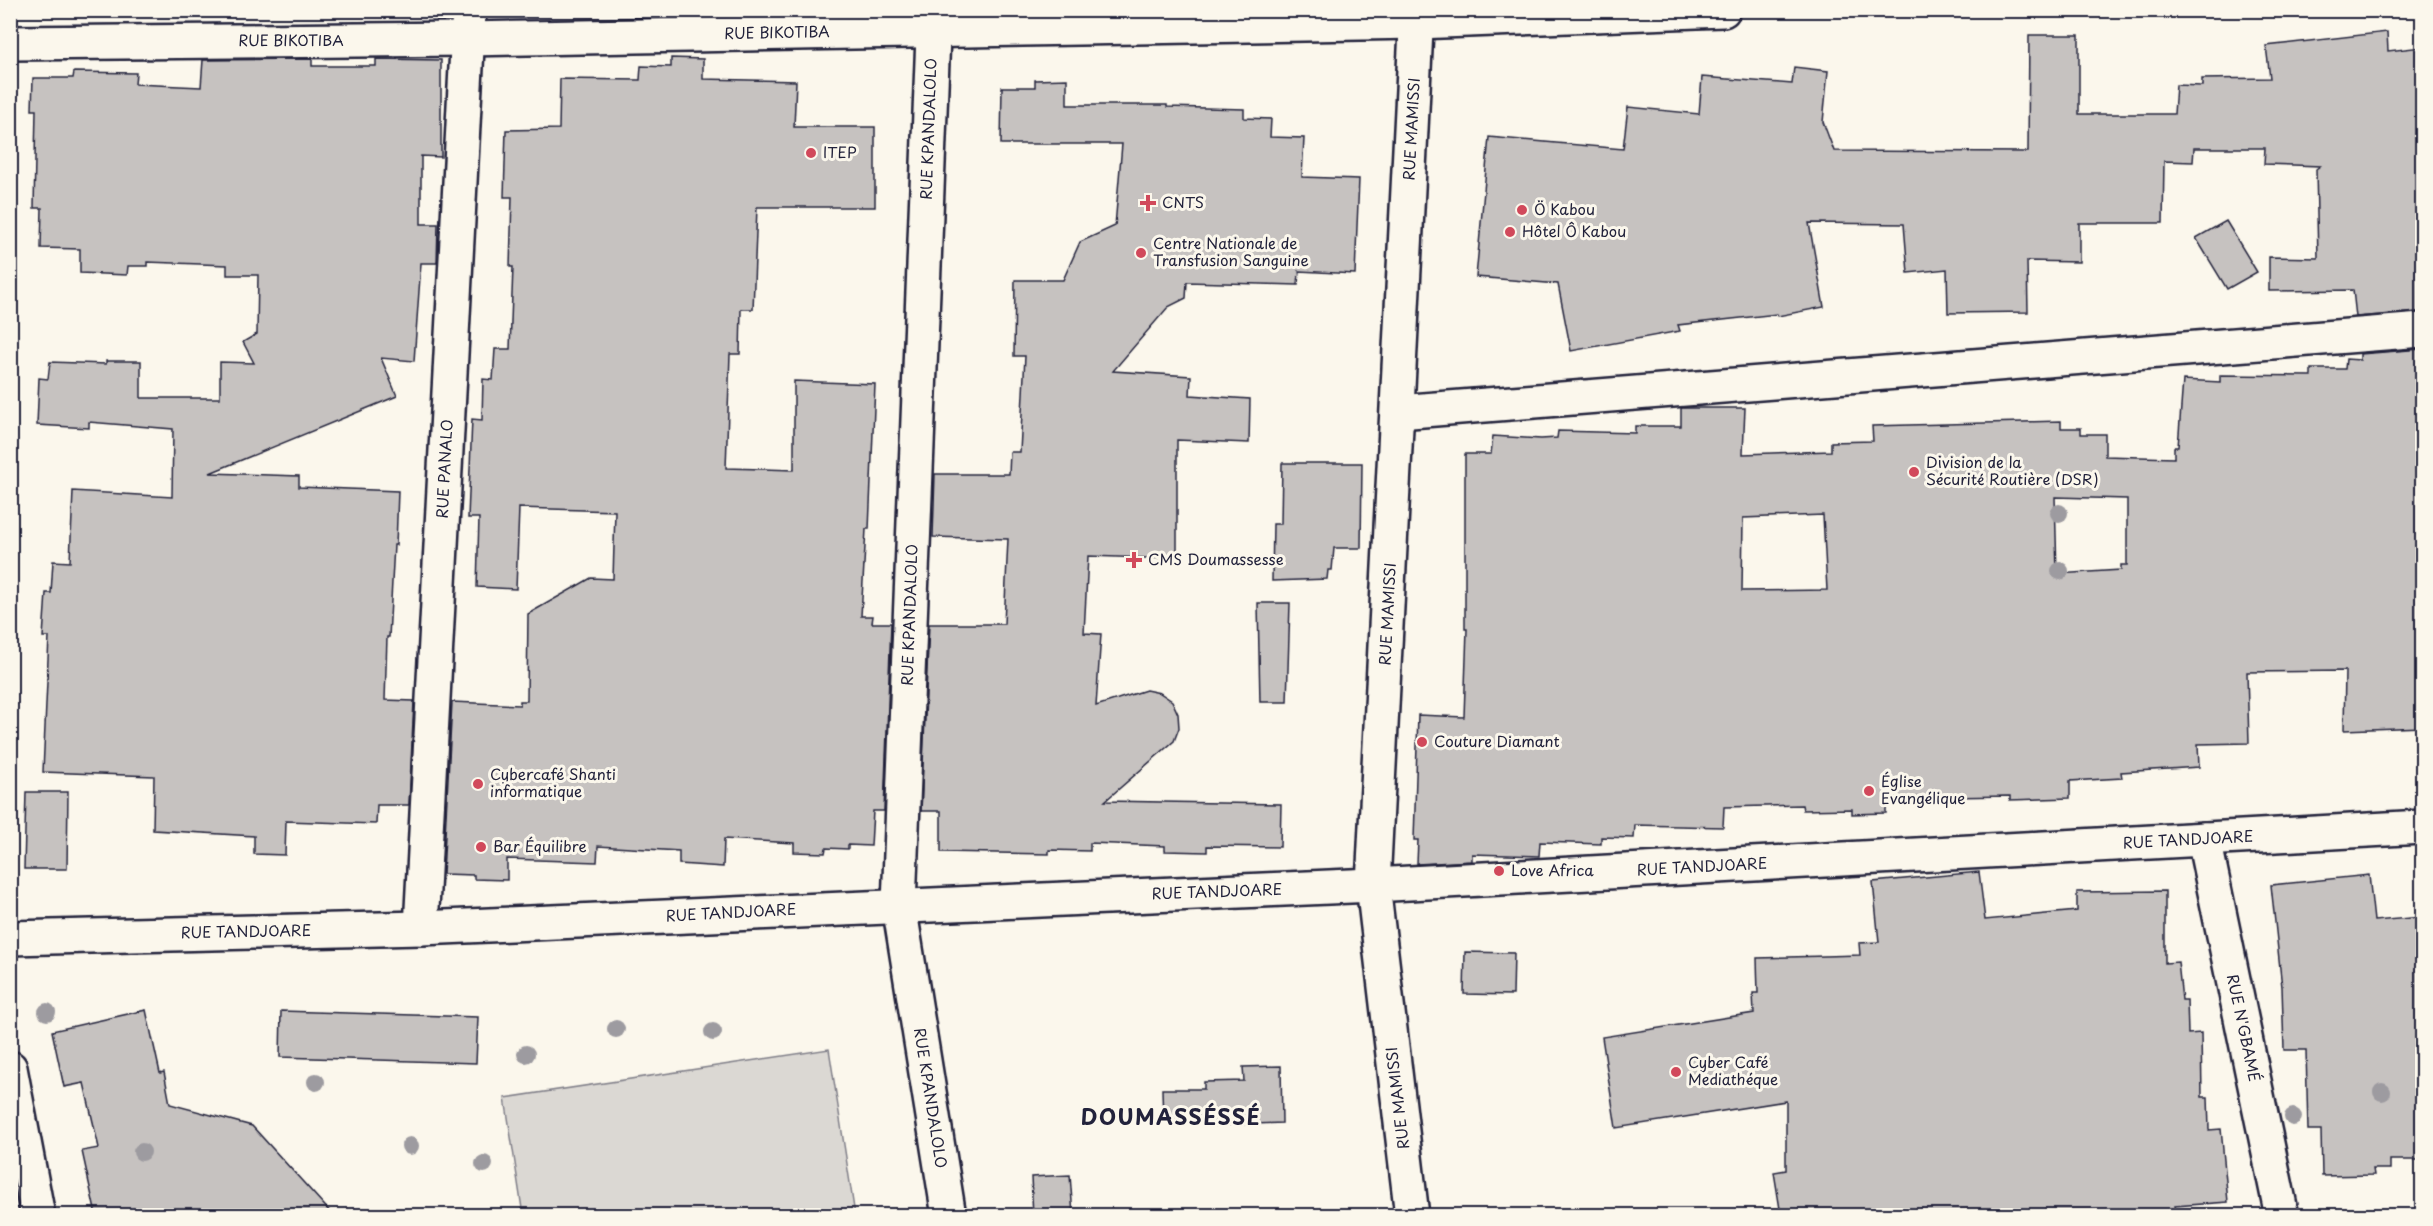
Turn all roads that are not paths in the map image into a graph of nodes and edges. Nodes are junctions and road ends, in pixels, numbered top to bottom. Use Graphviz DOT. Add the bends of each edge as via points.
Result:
graph roads {
  1 [pos="1723,10"];
  2 [pos="1417,16"];
  3 [pos="933,20"];
  4 [pos="468,25"];
  5 [pos="10,43"];
  6 [pos="2422,330"];
  7 [pos="1398,412"];
  8 [pos="2422,828"];
  9 [pos="2204,840"];
  10 [pos="1373,885"];
  11 [pos="898,905"];
  12 [pos="420,928"];
  13 [pos="10,938"];
  14 [pos="10,1068"];
  15 [pos="38,1215"];
  16 [pos="949,1215"];
  17 [pos="1412,1215"];
  18 [pos="2282,1215"];
  1 -- 2 [label="street, RUE BIKOTIBA"];
  2 -- 3 [label="street, RUE BIKOTIBA"];
  2 -- 7 [label="street, RUE MAMISSI"];
  3 -- 4 [label="street, RUE BIKOTIBA"];
  3 -- 11 [label="street, RUE KPANDALOLO"];
  4 -- 5 [label="street, RUE BIKOTIBA"];
  4 -- 12 [label="street, RUE PANALO"];
  6 -- 7 [label="street"];
  7 -- 10 [label="street, RUE MAMISSI"];
  8 -- 9 [label="street, RUE TANDJOARE"];
  9 -- 10 [label="street, RUE TANDJOARE"];
  9 -- 18 [label="street, RUE N'GBAMÉ"];
  10 -- 11 [label="street, RUE TANDJOARE"];
  10 -- 17 [label="street, RUE MAMISSI"];
  11 -- 12 [label="street, RUE TANDJOARE"];
  11 -- 16 [label="street, RUE KPANDALOLO"];
  12 -- 13 [label="street, RUE TANDJOARE"];
  14 -- 15 [label="street"];
}
